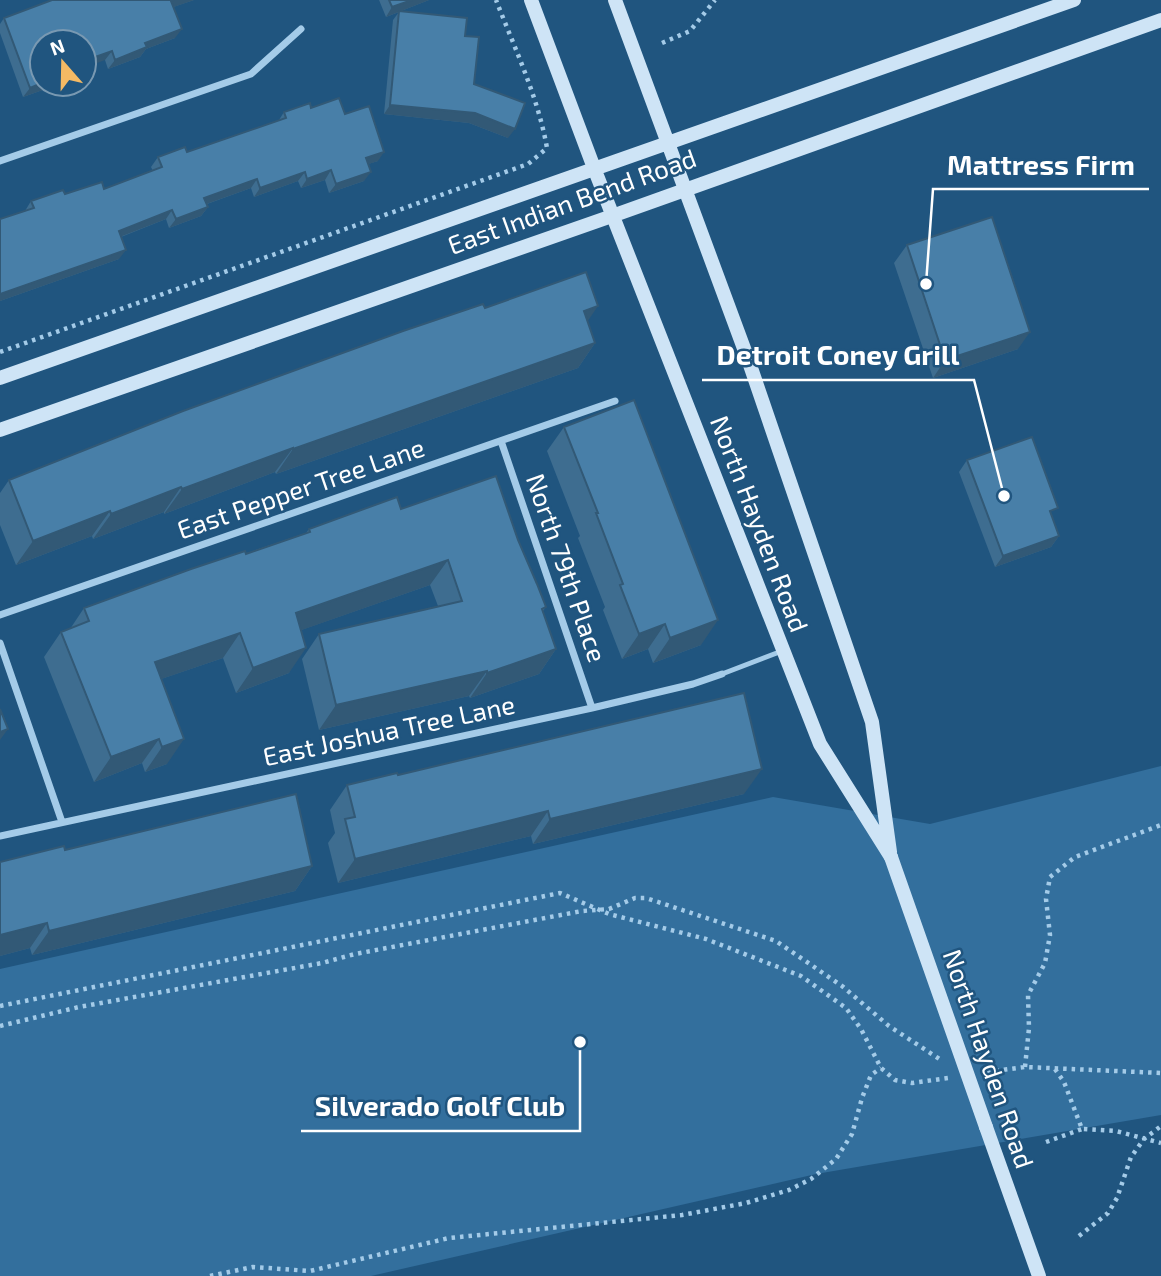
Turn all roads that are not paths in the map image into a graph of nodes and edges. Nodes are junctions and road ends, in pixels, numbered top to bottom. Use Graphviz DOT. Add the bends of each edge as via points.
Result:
graph roads {
  1 [pos="531,0"];
  2 [pos="615,0"];
  3 [pos="1074,0"];
  4 [pos="1161,20"];
  5 [pos="301,29"];
  6 [pos="668,141"];
  7 [pos="0,161"];
  8 [pos="594,168"];
  9 [pos="686,188"];
  10 [pos="612,216"];
  11 [pos="0,378"];
  12 [pos="615,401"];
  13 [pos="0,430"];
  14 [pos="501,441"];
  15 [pos="0,615"];
  16 [pos="0,643"];
  17 [pos="782,650"];
  18 [pos="722,674"];
  19 [pos="592,708"];
  20 [pos="62,822"];
  21 [pos="0,836"];
  22 [pos="891,857"];
  23 [pos="1039,1276"];
  1 -- 8 [label="main road, North Hayden Road"];
  2 -- 6 [label="main road, North Hayden Road"];
  3 -- 6 [label="main road, East Indian Bend Road"];
  4 -- 9 [label="main road, East Indian Bend Road"];
  5 -- 7 [label="street" via="251,74"];
  6 -- 8 [label="main road, East Indian Bend Road"];
  6 -- 9 [label="main road, North Hayden Road"];
  8 -- 10 [label="main road, North Hayden Road"];
  8 -- 11 [label="main road, East Indian Bend Road"];
  9 -- 10 [label="main road, East Indian Bend Road"];
  9 -- 22 [label="main road, North Hayden Road" via="872,722"];
  10 -- 13 [label="main road, East Indian Bend Road"];
  10 -- 17 [label="main road, North Hayden Road"];
  12 -- 14 [label="street, East Pepper Tree Lane"];
  14 -- 15 [label="street, East Pepper Tree Lane"];
  14 -- 19 [label="street, North 79th Place"];
  16 -- 20 [label="street"];
  17 -- 18 [label="lane, East Joshua Tree Lane"];
  17 -- 22 [label="main road, North Hayden Road" via="820,744"];
  18 -- 19 [label="street, East Joshua Tree Lane"];
  19 -- 20 [label="street, East Joshua Tree Lane"];
  20 -- 21 [label="street, East Joshua Tree Lane"];
  22 -- 23 [label="main road, North Hayden Road, bridge"];
}
